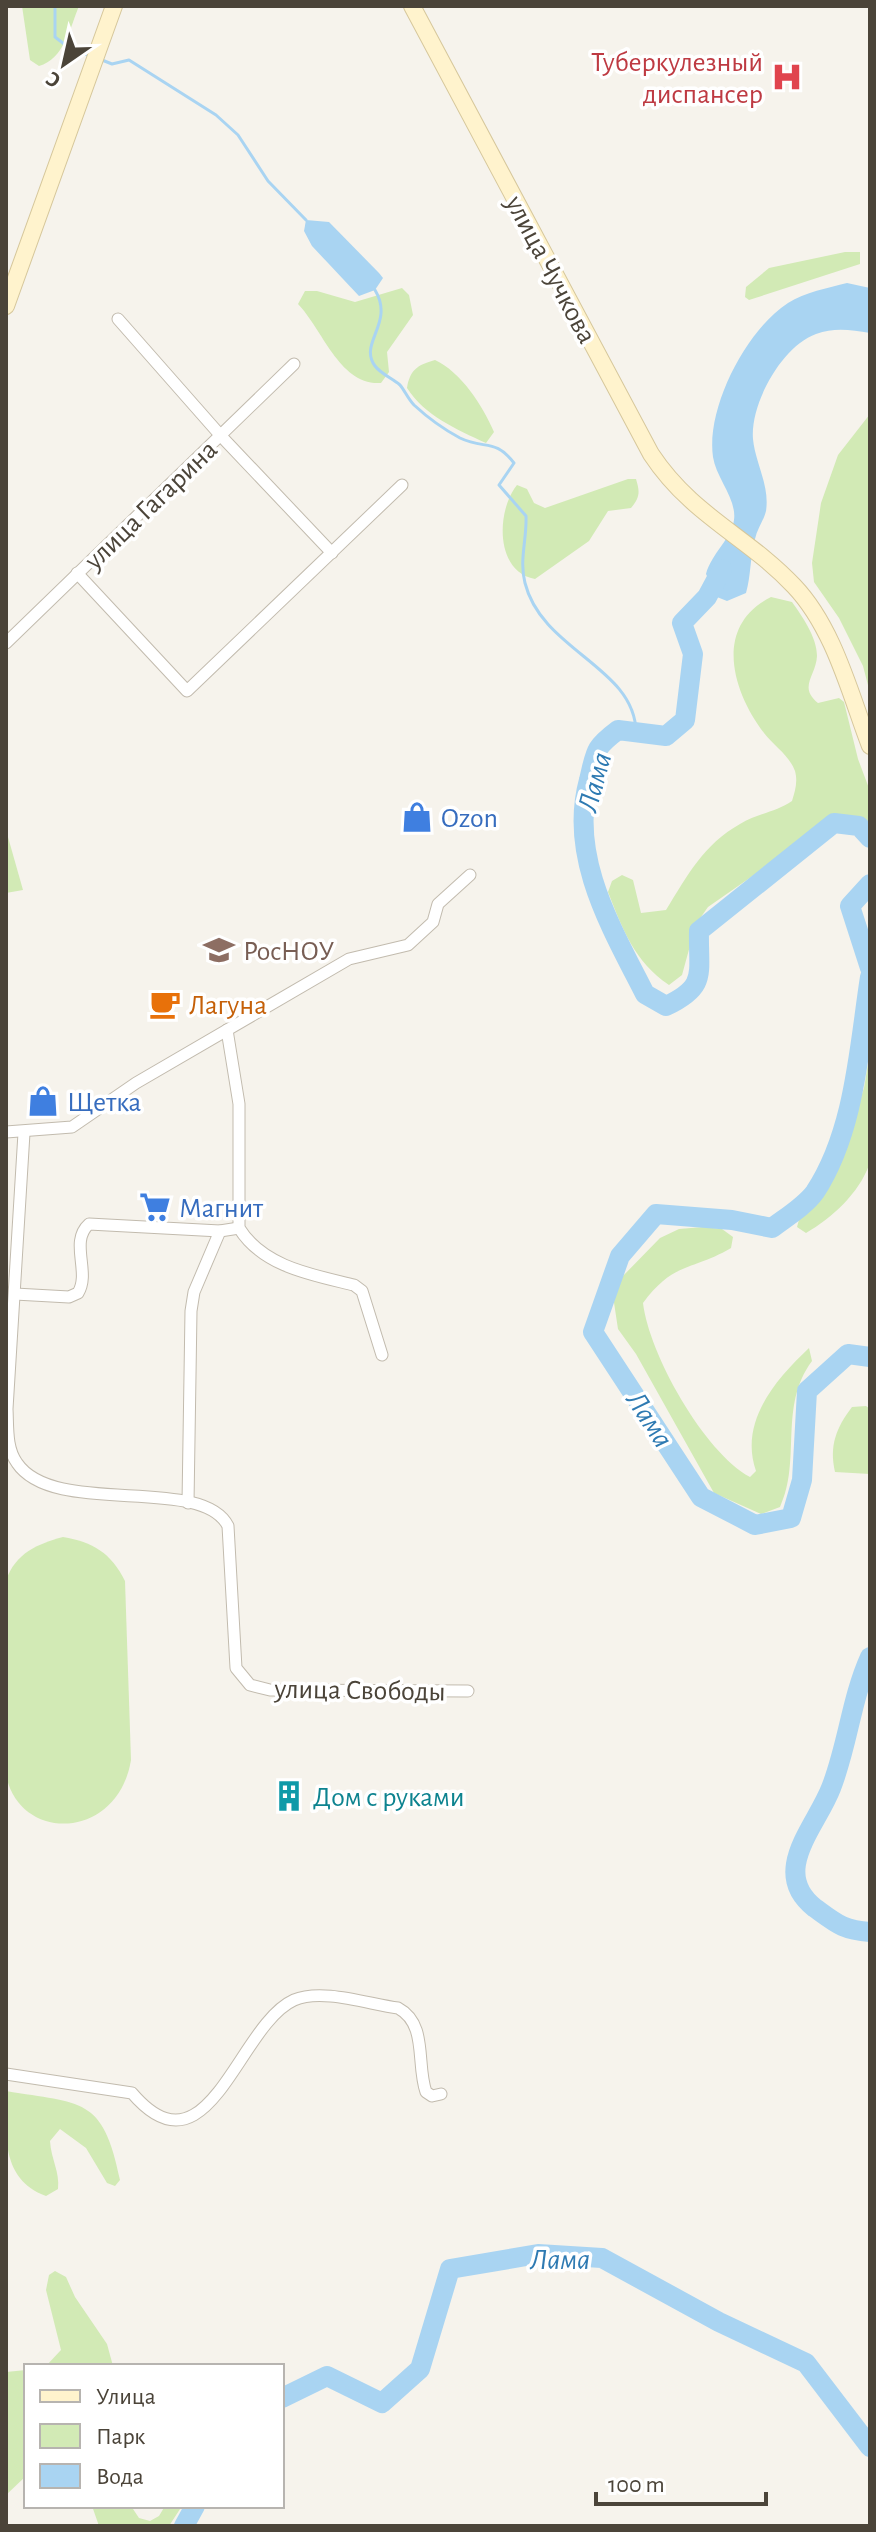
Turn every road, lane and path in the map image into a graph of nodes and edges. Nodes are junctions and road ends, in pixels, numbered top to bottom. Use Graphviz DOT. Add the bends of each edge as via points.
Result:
graph roads {
  1 [pos="114,6"];
  2 [pos="412,6"];
  3 [pos="6,306"];
  4 [pos="118,319"];
  5 [pos="294,364"];
  6 [pos="221,436"];
  7 [pos="402,485"];
  8 [pos="332,553"];
  9 [pos="77,573"];
  10 [pos="6,643"];
  11 [pos="870,746"];
  12 [pos="470,875"];
  13 [pos="227,1030"];
  14 [pos="6,1132"];
  15 [pos="24,1133"];
  16 [pos="239,1228"];
  17 [pos="220,1231"];
  18 [pos="15,1294"];
  19 [pos="382,1355"];
  20 [pos="188,1503"];
  21 [pos="468,1691"];
  22 [pos="6,2074"];
  23 [pos="441,2094"];
  1 -- 3 [label="street"];
  2 -- 11 [label="street, улица Чучкова" via="640,435 665,475 709,519 795,587 820,623"];
  4 -- 6 [label="street"];
  5 -- 6 [label="street, улица Гагарина"];
  6 -- 8 [label="street"];
  6 -- 9 [label="street, улица Гагарина"];
  7 -- 8 [label="street"];
  8 -- 9 [label="street" via="187,691"];
  9 -- 10 [label="street, улица Гагарина"];
  12 -- 13 [label="street" via="438,904 433,922 408,945 349,959"];
  13 -- 15 [label="street" via="72,1127"];
  13 -- 16 [label="street" via="239,1104"];
  14 -- 15 [label="street"];
  15 -- 18 [label="street"];
  16 -- 17 [label="street"];
  16 -- 19 [label="street" via="291,1270 362,1291"];
  17 -- 18 [label="street" via="89,1224 80,1238 83,1276 78,1293"];
  17 -- 20 [label="street" via="191,1311"];
  18 -- 20 [label="street" via="7,1409 8,1442 15,1461 30,1479 55,1488"];
  20 -- 21 [label="street, улица Свободы" via="211,1507 228,1526 236,1668 250,1685 270,1690"];
  22 -- 23 [label="street" via="132,2093 149,2113 185,2119 212,2103 255,2037 277,2012 304,1996 406,2012 417,2033 426,2092"];
}
